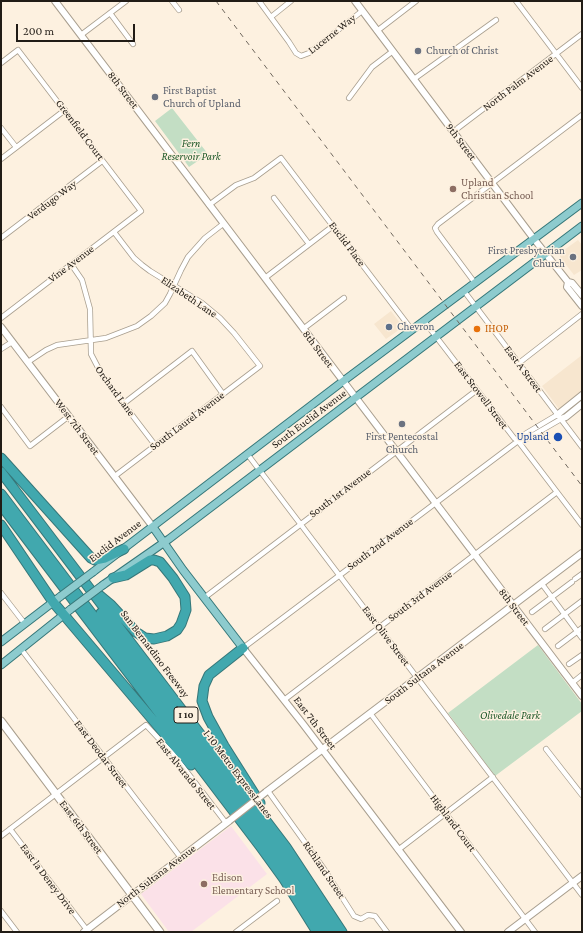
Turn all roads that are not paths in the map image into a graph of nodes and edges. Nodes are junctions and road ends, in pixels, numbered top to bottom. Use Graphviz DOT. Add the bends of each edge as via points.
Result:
graph roads {
  1 [pos="55,1"];
  2 [pos="126,1"];
  3 [pos="172,1"];
  4 [pos="259,1"];
  5 [pos="291,1"];
  6 [pos="355,1"];
  7 [pos="416,1"];
  8 [pos="516,1"];
  9 [pos="179,10"];
  10 [pos="362,10"];
  11 [pos="110,13"];
  12 [pos="271,17"];
  13 [pos="496,20"];
  14 [pos="377,31"];
  15 [pos="582,34"];
  16 [pos="81,35"];
  17 [pos="133,44"];
  18 [pos="392,51"];
  19 [pos="556,54"];
  20 [pos="1,62"];
  21 [pos="414,79"];
  22 [pos="582,88"];
  23 [pos="349,98"];
  24 [pos="65,110"];
  25 [pos="582,115"];
  26 [pos="1,128"];
  27 [pos="454,133"];
  28 [pos="16,147"];
  29 [pos="1,159"];
  30 [pos="102,161"];
  31 [pos="492,183"];
  32 [pos="274,198"];
  33 [pos="582,203"];
  34 [pos="209,205"];
  35 [pos="141,211"];
  36 [pos="223,224"];
  37 [pos="333,226"];
  38 [pos="582,226"];
  39 [pos="114,232"];
  40 [pos="1,238"];
  41 [pos="534,239"];
  42 [pos="309,244"];
  43 [pos="546,253"];
  44 [pos="72,264"];
  45 [pos="265,278"];
  46 [pos="568,282"];
  47 [pos="475,283"];
  48 [pos="175,286"];
  49 [pos="464,291"];
  50 [pos="582,295"];
  51 [pos="344,298"];
  52 [pos="582,306"];
  53 [pos="476,307"];
  54 [pos="582,314"];
  55 [pos="1,318"];
  56 [pos="424,320"];
  57 [pos="1,327"];
  58 [pos="303,329"];
  59 [pos="412,330"];
  60 [pos="436,336"];
  61 [pos="90,341"];
  62 [pos="12,342"];
  63 [pos="1,350"];
  64 [pos="28,362"];
  65 [pos="518,364"];
  66 [pos="260,366"];
  67 [pos="343,382"];
  68 [pos="477,390"];
  69 [pos="224,394"];
  70 [pos="582,395"];
  71 [pos="355,398"];
  72 [pos="123,404"];
  73 [pos="582,404"];
  74 [pos="1,407"];
  75 [pos="69,416"];
  76 [pos="559,417"];
  77 [pos="518,441"];
  78 [pos="156,445"];
  79 [pos="582,447"];
  80 [pos="396,451"];
  81 [pos="248,455"];
  82 [pos="1,458"];
  83 [pos="259,469"];
  84 [pos="1,472"];
  85 [pos="115,476"];
  86 [pos="1,481"];
  87 [pos="557,492"];
  88 [pos="1,494"];
  89 [pos="435,503"];
  90 [pos="183,504"];
  91 [pos="1,506"];
  92 [pos="300,524"];
  93 [pos="1,525"];
  94 [pos="582,525"];
  95 [pos="153,527"];
  96 [pos="163,542"];
  97 [pos="124,549"];
  98 [pos="582,554"];
  99 [pos="475,555"];
  100 [pos="582,574"];
  101 [pos="339,575"];
  102 [pos="113,578"];
  103 [pos="86,584"];
  104 [pos="542,584"];
  105 [pos="1,593"];
  106 [pos="551,597"];
  107 [pos="204,598"];
  108 [pos="57,599"];
  109 [pos="582,601"];
  110 [pos="514,605"];
  111 [pos="532,612"];
  112 [pos="63,614"];
  113 [pos="564,614"];
  114 [pos="25,624"];
  115 [pos="379,627"];
  116 [pos="545,629"];
  117 [pos="580,630"];
  118 [pos="582,638"];
  119 [pos="1,642"];
  120 [pos="558,646"];
  121 [pos="243,648"];
  122 [pos="21,649"];
  123 [pos="582,655"];
  124 [pos="570,664"];
  125 [pos="1,665"];
  126 [pos="582,675"];
  127 [pos="418,678"];
  128 [pos="572,683"];
  129 [pos="582,696"];
  130 [pos="284,700"];
  131 [pos="370,713"];
  132 [pos="1,721"];
  133 [pos="546,749"];
  134 [pos="322,750"];
  135 [pos="103,758"];
  136 [pos="493,777"];
  137 [pos="267,791"];
  138 [pos="56,794"];
  139 [pos="582,795"];
  140 [pos="232,809"];
  141 [pos="446,813"];
  142 [pos="227,822"];
  143 [pos="10,829"];
  144 [pos="1,836"];
  145 [pos="286,847"];
  146 [pos="398,850"];
  147 [pos="181,858"];
  148 [pos="582,876"];
  149 [pos="573,883"];
  150 [pos="132,895"];
  151 [pos="582,895"];
  152 [pos="277,901"];
  153 [pos="1,911"];
  154 [pos="526,919"];
  155 [pos="85,931"];
  156 [pos="17,932"];
  157 [pos="160,932"];
  158 [pos="236,932"];
  159 [pos="318,932"];
  160 [pos="325,932"];
  161 [pos="334,932"];
  162 [pos="342,932"];
  163 [pos="387,932"];
  164 [pos="461,932"];
  165 [pos="508,932"];
  166 [pos="536,932"];
  1 -- 16 [label="street, 8th Street"];
  2 -- 11 [label="street"];
  3 -- 9 [label="street"];
  4 -- 12 [label="street"];
  5 -- 12 [label="street"];
  6 -- 10 [label="street, 9th Street"];
  7 -- 14 [label="street"];
  8 -- 19 [label="street"];
  10 -- 12 [label="street, Lucerne Way" via="309,53 301,56 296,53"];
  10 -- 14 [label="street, 9th Street"];
  11 -- 16 [label="street"];
  11 -- 17 [label="street"];
  13 -- 21 [label="street"];
  14 -- 18 [label="street, 9th Street"];
  15 -- 19 [label="street, North Palm Avenue"];
  16 -- 34 [label="street, 8th Street"];
  18 -- 21 [label="street, 9th Street"];
  18 -- 23 [label="street" via="372,67"];
  19 -- 22 [label="street"];
  19 -- 27 [label="street, North Palm Avenue"];
  20 -- 24 [label="street, Greenfield Court" via="18,50"];
  21 -- 27 [label="street, 9th Street"];
  24 -- 28 [label="street"];
  24 -- 30 [label="street, Greenfield Court"];
  25 -- 31 [label="street"];
  26 -- 28 [label="street"];
  27 -- 31 [label="street, 9th Street"];
  28 -- 29 [label="street"];
  30 -- 35 [label="street, Greenfield Court"];
  30 -- 40 [label="street, Verdugo Way"];
  31 -- 41 [label="street, 9th Street"];
  31 -- 47 [label="street" via="435,228"];
  32 -- 42 [label="street"];
  33 -- 41 [label="main road, South Euclid Avenue"];
  34 -- 36 [label="street, 8th Street"];
  34 -- 37 [label="street, Euclid Place" via="236,185 258,176 281,158"];
  35 -- 39 [label="street, Vine Avenue"];
  36 -- 45 [label="street, 8th Street"];
  36 -- 48 [label="street" via="205,238 188,257"];
  37 -- 42 [label="street"];
  37 -- 59 [label="street, Euclid Place"];
  38 -- 43 [label="main road, South Euclid Avenue"];
  39 -- 44 [label="street, Vine Avenue"];
  39 -- 48 [label="street, Elizabeth Lane" via="134,258"];
  41 -- 43 [label="street, 9th Street"];
  41 -- 47 [label="main road, South Euclid Avenue"];
  42 -- 45 [label="street"];
  43 -- 46 [label="street, 9th Street"];
  43 -- 53 [label="main road, South Euclid Avenue"];
  44 -- 55 [label="street, Vine Avenue"];
  44 -- 61 [label="street, Orchard Lane" via="87,294 90,309"];
  45 -- 58 [label="street, 8th Street"];
  46 -- 50 [label="street, 9th Street"];
  46 -- 52 [label="street, 9th Street" via="567,287"];
  47 -- 49 [label="main road, South Euclid Avenue"];
  48 -- 61 [label="street" via="152,316 118,334"];
  48 -- 66 [label="street, Elizabeth Lane" via="220,318"];
  49 -- 53 [label="street, East A Street"];
  49 -- 56 [label="main road, South Euclid Avenue"];
  51 -- 58 [label="street"];
  53 -- 60 [label="main road, South Euclid Avenue"];
  53 -- 65 [label="street, East A Street"];
  54 -- 65 [label="street"];
  56 -- 59 [label="main road, South Euclid Avenue"];
  56 -- 60 [label="street, East Stowell Street"];
  57 -- 62 [label="street, West 7th Street"];
  58 -- 67 [label="street, 8th Street"];
  59 -- 67 [label="main road, South Euclid Avenue"];
  60 -- 68 [label="street, East Stowell Street"];
  60 -- 71 [label="main road, South Euclid Avenue"];
  61 -- 64 [label="street" via="57,345"];
  61 -- 72 [label="street, Orchard Lane" via="91,354 96,365"];
  62 -- 63 [label="street"];
  62 -- 64 [label="street, West 7th Street"];
  64 -- 75 [label="street, West 7th Street"];
  65 -- 76 [label="street, East A Street"];
  66 -- 69 [label="street, South Laurel Avenue"];
  67 -- 71 [label="street, 8th Street"];
  67 -- 81 [label="main road, South Euclid Avenue"];
  68 -- 77 [label="street, East Stowell Street"];
  68 -- 80 [label="street, South 1st Avenue"];
  69 -- 72 [label="street" via="192,351"];
  69 -- 78 [label="street, South Laurel Avenue"];
  70 -- 76 [label="street"];
  71 -- 80 [label="street, 8th Street"];
  71 -- 83 [label="main road, South Euclid Avenue"];
  72 -- 78 [label="street, Orchard Lane"];
  73 -- 76 [label="street" via="566,417"];
  74 -- 75 [label="street" via="30,446"];
  75 -- 85 [label="street, West 7th Street"];
  76 -- 77 [label="street, South 2nd Avenue" via="520,437"];
  76 -- 79 [label="street, East A Street"];
  77 -- 87 [label="street, East Stowell Street"];
  77 -- 89 [label="street, South 2nd Avenue"];
  78 -- 85 [label="street, South Laurel Avenue"];
  80 -- 89 [label="street, 8th Street"];
  80 -- 92 [label="street, South 1st Avenue"];
  81 -- 83 [label="street, East Olive Street"];
  81 -- 90 [label="main road, South Euclid Avenue"];
  82 -- 97 [label="highway" via="91,558 105,558"];
  83 -- 92 [label="street, East Olive Street"];
  83 -- 96 [label="main road, South Euclid Avenue"];
  84 -- 103 [label="highway, San Bernardino Freeway / I 10"];
  85 -- 95 [label="street, West 7th Street"];
  86 -- 161 [label="highway, I-10 Metro ExpressLanes" via="276,844"];
  87 -- 94 [label="street, East Stowell Street"];
  87 -- 99 [label="street, South 3rd Avenue"];
  88 -- 160 [label="highway, I-10 Metro ExpressLanes" via="273,853"];
  89 -- 99 [label="street, 8th Street"];
  89 -- 101 [label="street, South 2nd Avenue"];
  90 -- 95 [label="main road, Euclid Avenue"];
  91 -- 140 [label="highway, I 10"];
  92 -- 101 [label="street, East Olive Street"];
  92 -- 107 [label="street, South 1st Avenue"];
  93 -- 108 [label="highway"];
  95 -- 96 [label="main road, East 7th Street"];
  95 -- 97 [label="main road, Euclid Avenue"];
  96 -- 102 [label="main road"];
  96 -- 107 [label="main road, East 7th Street"];
  97 -- 108 [label="main road, Euclid Avenue, bridge"];
  98 -- 104 [label="street, South Sultana Avenue"];
  99 -- 110 [label="street, 8th Street"];
  99 -- 115 [label="street, South 3rd Avenue"];
  100 -- 106 [label="street"];
  101 -- 115 [label="street, East Olive Street"];
  101 -- 121 [label="street, South 2nd Avenue"];
  102 -- 103 [label="highway" via="126,575 150,560 160,562 185,597 186,610 182,624 167,636 145,638"];
  102 -- 112 [label="main road, bridge"];
  103 -- 145 [label="highway, San Bernardino Freeway / I 10"];
  104 -- 106 [label="street"];
  104 -- 110 [label="street, South Sultana Avenue"];
  105 -- 114 [label="street"];
  106 -- 111 [label="street"];
  106 -- 113 [label="street"];
  107 -- 121 [label="main road, East 7th Street"];
  108 -- 112 [label="highway"];
  108 -- 114 [label="main road, Euclid Avenue"];
  109 -- 113 [label="street"];
  110 -- 127 [label="street, South Sultana Avenue"];
  110 -- 128 [label="street, 8th Street"];
  112 -- 122 [label="main road"];
  112 -- 140 [label="highway" via="210,788"];
  113 -- 116 [label="street"];
  113 -- 117 [label="street"];
  114 -- 119 [label="main road, Euclid Avenue"];
  115 -- 127 [label="street, East Olive Street"];
  115 -- 130 [label="street, South 3rd Avenue"];
  117 -- 118 [label="street"];
  117 -- 120 [label="street"];
  121 -- 130 [label="street, East 7th Street"];
  121 -- 145 [label="highway" via="210,675 203,690 203,705 224,746"];
  122 -- 125 [label="main road"];
  122 -- 135 [label="street, East Deodar Street"];
  123 -- 124 [label="street"];
  126 -- 128 [label="street"];
  127 -- 131 [label="street, South Sultana Avenue"];
  127 -- 136 [label="street, East Olive Street"];
  128 -- 129 [label="street, 8th Street"];
  130 -- 134 [label="street, East 7th Street"];
  131 -- 134 [label="street, South Sultana Avenue"];
  131 -- 141 [label="street, Highland Court"];
  132 -- 138 [label="main road, East 6th Street"];
  133 -- 139 [label="street"];
  134 -- 137 [label="street, South Sultana Avenue"];
  134 -- 146 [label="street, East 7th Street"];
  135 -- 138 [label="street"];
  135 -- 142 [label="street, East Alvarado Street" via="146,725 174,755"];
  135 -- 147 [label="street, East Deodar Street"];
  136 -- 141 [label="street"];
  136 -- 149 [label="street, East Olive Street"];
  137 -- 142 [label="street, North Sultana Avenue, bridge"];
  137 -- 163 [label="street, Richland Street" via="324,869 354,916 361,919 368,915 375,916"];
  138 -- 143 [label="street"];
  138 -- 150 [label="main road, East 6th Street"];
  140 -- 159 [label="highway, I 10" via="284,879"];
  141 -- 146 [label="street"];
  141 -- 154 [label="street, Highland Court"];
  142 -- 147 [label="street, North Sultana Avenue"];
  143 -- 144 [label="street"];
  143 -- 155 [label="street, East la Deney Drive"];
  145 -- 162 [label="highway, San Bernardino Freeway / I 10"];
  146 -- 164 [label="street, East 7th Street"];
  147 -- 150 [label="street, North Sultana Avenue"];
  148 -- 149 [label="street"];
  149 -- 151 [label="street, East Olive Street"];
  149 -- 154 [label="street"];
  150 -- 155 [label="street, North Sultana Avenue"];
  150 -- 157 [label="main road, East 6th Street"];
  152 -- 158 [label="street"];
  153 -- 156 [label="street"];
  154 -- 165 [label="street"];
  154 -- 166 [label="street, Highland Court"];
}
